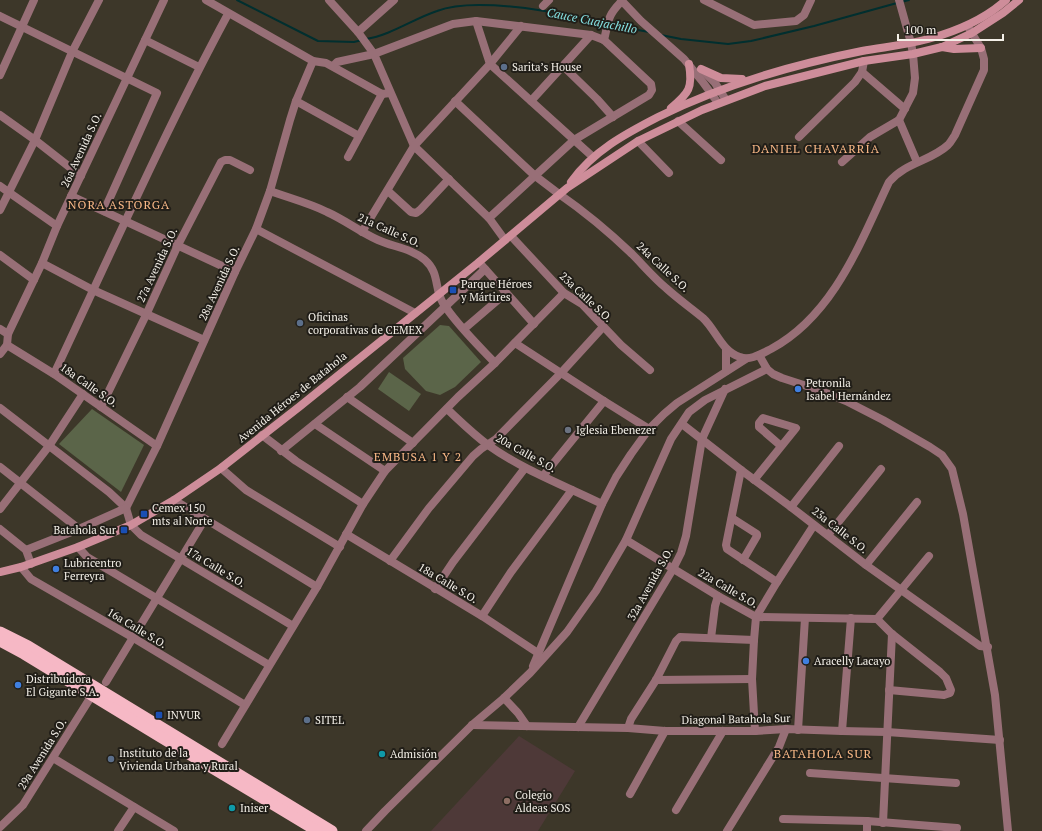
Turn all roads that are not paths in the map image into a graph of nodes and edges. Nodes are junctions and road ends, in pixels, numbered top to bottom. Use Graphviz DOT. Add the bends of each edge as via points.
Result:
graph roads {
  1 [pos="34,0"];
  2 [pos="99,0"];
  3 [pos="164,0"];
  4 [pos="206,0"];
  5 [pos="329,0"];
  6 [pos="394,0"];
  7 [pos="550,0"];
  8 [pos="704,0"];
  9 [pos="810,0"];
  10 [pos="1006,0"];
  11 [pos="1019,0"];
  12 [pos="621,1"];
  13 [pos="900,4"];
  14 [pos="543,6"];
  15 [pos="228,14"];
  16 [pos="0,16"];
  17 [pos="476,21"];
  18 [pos="966,25"];
  19 [pos="521,26"];
  20 [pos="21,27"];
  21 [pos="972,33"];
  22 [pos="360,34"];
  23 [pos="591,35"];
  24 [pos="145,40"];
  25 [pos="604,40"];
  26 [pos="911,43"];
  27 [pos="942,46"];
  28 [pos="981,48"];
  29 [pos="72,52"];
  30 [pos="374,54"];
  31 [pos="913,54"];
  32 [pos="313,61"];
  33 [pos="864,61"];
  34 [pos="686,62"];
  35 [pos="490,64"];
  36 [pos="333,66"];
  37 [pos="562,66"];
  38 [pos="200,67"];
  39 [pos="701,69"];
  40 [pos="862,72"];
  41 [pos="0,75"];
  42 [pos="127,79"];
  43 [pos="749,79"];
  44 [pos="720,89"];
  45 [pos="386,93"];
  46 [pos="711,93"];
  47 [pos="296,100"];
  48 [pos="726,100"];
  49 [pos="455,101"];
  50 [pos="531,101"];
  51 [pos="718,103"];
  52 [pos="905,109"];
  53 [pos="0,115"];
  54 [pos="664,115"];
  55 [pos="613,116"];
  56 [pos="899,120"];
  57 [pos="678,121"];
  58 [pos="359,136"];
  59 [pos="799,137"];
  60 [pos="35,140"];
  61 [pos="574,140"];
  62 [pos="638,142"];
  63 [pos="414,146"];
  64 [pos="348,157"];
  65 [pos="592,157"];
  66 [pos="721,160"];
  67 [pos="842,162"];
  68 [pos="918,162"];
  69 [pos="250,170"];
  70 [pos="669,174"];
  71 [pos="81,176"];
  72 [pos="534,176"];
  73 [pos="449,179"];
  74 [pos="0,186"];
  75 [pos="567,188"];
  76 [pos="388,190"];
  77 [pos="270,191"];
  78 [pos="9,192"];
  79 [pos="559,194"];
  80 [pos="71,196"];
  81 [pos="0,210"];
  82 [pos="104,211"];
  83 [pos="489,218"];
  84 [pos="125,221"];
  85 [pos="57,226"];
  86 [pos="256,229"];
  87 [pos="362,232"];
  88 [pos="508,238"];
  89 [pos="178,245"];
  90 [pos="0,255"];
  91 [pos="42,263"];
  92 [pos="482,265"];
  93 [pos="235,272"];
  94 [pos="34,280"];
  95 [pos="93,290"];
  96 [pos="506,293"];
  97 [pos="564,293"];
  98 [pos="439,294"];
  99 [pos="444,306"];
  100 [pos="416,313"];
  101 [pos="146,315"];
  102 [pos="534,324"];
  103 [pos="603,327"];
  104 [pos="0,329"];
  105 [pos="464,329"];
  106 [pos="8,334"];
  107 [pos="204,340"];
  108 [pos="515,343"];
  109 [pos="7,345"];
  110 [pos="726,349"];
  111 [pos="0,354"];
  112 [pos="760,355"];
  113 [pos="746,359"];
  114 [pos="495,363"];
  115 [pos="767,369"];
  116 [pos="650,370"];
  117 [pos="726,371"];
  118 [pos="561,373"];
  119 [pos="54,374"];
  120 [pos="725,389"];
  121 [pos="83,394"];
  122 [pos="348,397"];
  123 [pos="604,402"];
  124 [pos="101,407"];
  125 [pos="0,408"];
  126 [pos="447,409"];
  127 [pos="316,424"];
  128 [pos="682,424"];
  129 [pos="649,429"];
  130 [pos="262,435"];
  131 [pos="702,439"];
  132 [pos="413,443"];
  133 [pos="487,444"];
  134 [pos="49,446"];
  135 [pos="157,446"];
  136 [pos="781,446"];
  137 [pos="838,446"];
  138 [pos="281,451"];
  139 [pos="0,467"];
  140 [pos="221,468"];
  141 [pos="526,468"];
  142 [pos="881,469"];
  143 [pos="741,470"];
  144 [pos="385,471"];
  145 [pos="543,476"];
  146 [pos="754,480"];
  147 [pos="20,482"];
  148 [pos="572,490"];
  149 [pos="174,500"];
  150 [pos="917,502"];
  151 [pos="363,504"];
  152 [pos="602,504"];
  153 [pos="791,507"];
  154 [pos="126,508"];
  155 [pos="0,509"];
  156 [pos="732,518"];
  157 [pos="205,519"];
  158 [pos="814,524"];
  159 [pos="131,525"];
  160 [pos="0,529"];
  161 [pos="79,529"];
  162 [pos="346,534"];
  163 [pos="828,535"];
  164 [pos="626,540"];
  165 [pos="78,547"];
  166 [pos="340,547"];
  167 [pos="26,550"];
  168 [pos="930,556"];
  169 [pos="182,560"];
  170 [pos="743,560"];
  171 [pos="390,561"];
  172 [pos="31,564"];
  173 [pos="866,565"];
  174 [pos="20,568"];
  175 [pos="673,569"];
  176 [pos="0,572"];
  177 [pos="777,582"];
  178 [pos="317,587"];
  179 [pos="435,588"];
  180 [pos="901,591"];
  181 [pos="718,596"];
  182 [pos="156,598"];
  183 [pos="482,616"];
  184 [pos="756,617"];
  185 [pos="805,618"];
  186 [pos="851,618"];
  187 [pos="877,619"];
  188 [pos="293,626"];
  189 [pos="0,632"];
  190 [pos="892,634"];
  191 [pos="132,638"];
  192 [pos="711,638"];
  193 [pos="754,640"];
  194 [pos="0,641"];
  195 [pos="988,647"];
  196 [pos="538,653"];
  197 [pos="269,665"];
  198 [pos="530,673"];
  199 [pos="752,679"];
  200 [pos="656,680"];
  201 [pos="98,688"];
  202 [pos="889,690"];
  203 [pos="504,698"];
  204 [pos="245,705"];
  205 [pos="472,725"];
  206 [pos="527,726"];
  207 [pos="578,727"];
  208 [pos="628,728"];
  209 [pos="786,729"];
  210 [pos="798,730"];
  211 [pos="666,731"];
  212 [pos="723,731"];
  213 [pos="755,731"];
  214 [pos="842,731"];
  215 [pos="887,732"];
  216 [pos="1000,740"];
  217 [pos="222,744"];
  218 [pos="53,758"];
  219 [pos="810,773"];
  220 [pos="885,778"];
  221 [pos="956,783"];
  222 [pos="630,794"];
  223 [pos="134,807"];
  224 [pos="676,810"];
  225 [pos="783,819"];
  226 [pos="867,821"];
  227 [pos="883,822"];
  228 [pos="0,827"];
  229 [pos="904,828"];
  230 [pos="957,828"];
  231 [pos="118,831"];
  232 [pos="174,831"];
  233 [pos="317,831"];
  234 [pos="332,831"];
  235 [pos="366,831"];
  236 [pos="727,831"];
  237 [pos="867,831"];
  238 [pos="1008,831"];
  1 -- 20 [label="street"];
  2 -- 29 [label="street"];
  3 -- 24 [label="street, 26a Avenida S.O."];
  4 -- 15 [label="street"];
  5 -- 22 [label="street, 23a Calle S.O."];
  6 -- 22 [label="street"];
  7 -- 14 [label="street"];
  8 -- 9 [label="street" via="754,25 796,21 804,15"];
  10 -- 18 [label="main road, Avenida Héroes de Batahola"];
  11 -- 21 [label="main road, Avenida Héroes de Batahola"];
  12 -- 25 [label="street" via="609,17"];
  12 -- 34 [label="street"];
  13 -- 26 [label="street"];
  15 -- 32 [label="street"];
  15 -- 38 [label="street"];
  16 -- 20 [label="street"];
  17 -- 19 [label="street"];
  17 -- 30 [label="street" via="453,24"];
  17 -- 35 [label="street"];
  18 -- 21 [label="street"];
  18 -- 26 [label="main road, Avenida Héroes de Batahola" via="927,40"];
  19 -- 23 [label="street"];
  19 -- 35 [label="street"];
  20 -- 29 [label="street"];
  20 -- 41 [label="street"];
  21 -- 27 [label="main road, Avenida Héroes de Batahola"];
  21 -- 28 [label="street"];
  22 -- 30 [label="street, 23a Calle S.O."];
  23 -- 25 [label="street"];
  23 -- 37 [label="street"];
  24 -- 38 [label="street"];
  24 -- 42 [label="street, 26a Avenida S.O."];
  25 -- 55 [label="street" via="651,84 652,90 649,95"];
  26 -- 31 [label="street"];
  26 -- 43 [label="main road, Avenida Héroes de Batahola" via="862,51"];
  27 -- 28 [label="main road" via="954,49"];
  27 -- 31 [label="main road, Avenida Héroes de Batahola"];
  28 -- 68 [label="street" via="984,70 955,135 941,150"];
  29 -- 42 [label="street"];
  29 -- 60 [label="street"];
  30 -- 36 [label="street" via="337,62"];
  30 -- 45 [label="street, 23a Calle S.O."];
  31 -- 33 [label="main road, Avenida Héroes de Batahola"];
  31 -- 52 [label="street" via="913,93"];
  32 -- 36 [label="street"];
  32 -- 47 [label="street, 28a Avenida S.O."];
  33 -- 40 [label="street"];
  33 -- 48 [label="main road, Avenida Héroes de Batahola" via="765,86"];
  34 -- 39 [label="street"];
  34 -- 46 [label="street"];
  34 -- 54 [label="main road" via="691,77 688,92"];
  35 -- 49 [label="street"];
  35 -- 50 [label="street"];
  36 -- 45 [label="street"];
  37 -- 50 [label="street"];
  37 -- 55 [label="street"];
  38 -- 84 [label="street"];
  39 -- 43 [label="main road" via="721,78"];
  39 -- 44 [label="street"];
  40 -- 52 [label="street"];
  40 -- 59 [label="street"];
  42 -- 71 [label="street, 26a Avenida S.O."];
  42 -- 82 [label="street" via="157,93"];
  43 -- 44 [label="main road, Avenida Héroes de Batahola"];
  44 -- 46 [label="main road, Avenida Héroes de Batahola"];
  44 -- 48 [label="street"];
  45 -- 58 [label="street"];
  45 -- 63 [label="street, 23a Calle S.O."];
  46 -- 51 [label="street"];
  46 -- 54 [label="main road, Avenida Héroes de Batahola"];
  47 -- 58 [label="street"];
  47 -- 77 [label="street, 28a Avenida S.O."];
  48 -- 51 [label="main road, Avenida Héroes de Batahola"];
  49 -- 63 [label="street"];
  49 -- 72 [label="street, 24a Calle S.O."];
  50 -- 61 [label="street"];
  51 -- 57 [label="main road, Avenida Héroes de Batahola"];
  52 -- 56 [label="street"];
  53 -- 60 [label="street"];
  54 -- 65 [label="main road, Avenida Héroes de Batahola" via="631,131"];
  55 -- 61 [label="street"];
  56 -- 67 [label="street" via="870,137"];
  56 -- 68 [label="street"];
  57 -- 62 [label="main road, Avenida Héroes de Batahola"];
  57 -- 66 [label="street"];
  58 -- 64 [label="street"];
  60 -- 71 [label="street"];
  60 -- 78 [label="street"];
  61 -- 65 [label="street"];
  61 -- 72 [label="street"];
  62 -- 70 [label="street"];
  62 -- 75 [label="main road, Avenida Héroes de Batahola"];
  63 -- 73 [label="street, 23a Calle S.O."];
  63 -- 76 [label="street"];
  65 -- 75 [label="main road, Avenida Héroes de Batahola"];
  68 -- 112 [label="street" via="897,173 889,182 854,257 826,300 799,330"];
  69 -- 89 [label="street, 27a Avenida S.O." via="230,160 221,162"];
  71 -- 80 [label="street, 26a Avenida S.O."];
  72 -- 79 [label="street, 24a Calle S.O."];
  72 -- 83 [label="street"];
  73 -- 76 [label="street" via="416,213 411,212"];
  73 -- 83 [label="street, 23a Calle S.O."];
  74 -- 78 [label="street"];
  75 -- 79 [label="main road, Avenida Héroes de Batahola"];
  76 -- 87 [label="street"];
  77 -- 86 [label="street, 28a Avenida S.O."];
  77 -- 87 [label="street, 21a Calle S.O." via="326,212"];
  78 -- 81 [label="street"];
  78 -- 85 [label="street"];
  79 -- 88 [label="main road, Avenida Héroes de Batahola"];
  79 -- 110 [label="street, 24a Calle S.O." via="605,229 666,288 704,319"];
  80 -- 82 [label="street"];
  80 -- 85 [label="street, 26a Avenida S.O."];
  82 -- 84 [label="street"];
  83 -- 88 [label="street, 23a Calle S.O."];
  84 -- 89 [label="street"];
  84 -- 95 [label="street"];
  85 -- 91 [label="street, 26a Avenida S.O."];
  86 -- 93 [label="street, 28a Avenida S.O."];
  86 -- 100 [label="street"];
  87 -- 98 [label="street, 21a Calle S.O." via="406,249 425,260 434,272"];
  88 -- 92 [label="main road, Avenida Héroes de Batahola"];
  88 -- 97 [label="street, 23a Calle S.O."];
  89 -- 93 [label="street"];
  89 -- 101 [label="street, 27a Avenida S.O."];
  90 -- 94 [label="street"];
  91 -- 94 [label="street, 26a Avenida S.O."];
  91 -- 95 [label="street"];
  92 -- 96 [label="street"];
  92 -- 98 [label="main road, Avenida Héroes de Batahola"];
  92 -- 99 [label="street"];
  93 -- 107 [label="street, 28a Avenida S.O."];
  94 -- 106 [label="street, 26a Avenida S.O."];
  95 -- 101 [label="street"];
  95 -- 119 [label="street"];
  96 -- 102 [label="street"];
  96 -- 105 [label="street"];
  97 -- 102 [label="street"];
  97 -- 103 [label="street, 23a Calle S.O." via="582,304"];
  98 -- 99 [label="street, 21a Calle S.O."];
  98 -- 100 [label="main road, Avenida Héroes de Batahola"];
  99 -- 105 [label="street, 21a Calle S.O."];
  99 -- 122 [label="street"];
  100 -- 130 [label="main road, Avenida Héroes de Batahola"];
  101 -- 107 [label="street"];
  101 -- 124 [label="street, 27a Avenida S.O."];
  102 -- 108 [label="street"];
  103 -- 116 [label="street, 23a Calle S.O."];
  103 -- 118 [label="street"];
  104 -- 106 [label="street"];
  105 -- 114 [label="street, 21a Calle S.O."];
  106 -- 109 [label="street, 26a Avenida S.O."];
  107 -- 135 [label="street, 28a Avenida S.O."];
  108 -- 114 [label="street"];
  108 -- 118 [label="street"];
  109 -- 111 [label="street"];
  109 -- 119 [label="street, 18a Calle S.O."];
  110 -- 113 [label="street, 24a Calle S.O."];
  110 -- 117 [label="street"];
  112 -- 113 [label="street"];
  112 -- 115 [label="street"];
  113 -- 117 [label="street"];
  114 -- 126 [label="street"];
  115 -- 120 [label="street"];
  115 -- 195 [label="street" via="782,378 846,401 942,455 952,469 963,514"];
  117 -- 129 [label="street" via="678,403"];
  118 -- 123 [label="street"];
  118 -- 133 [label="street" via="496,440"];
  119 -- 121 [label="street, 18a Calle S.O."];
  120 -- 128 [label="street" via="689,412"];
  120 -- 131 [label="street, 32a Avenida S.O."];
  121 -- 124 [label="street, 18a Calle S.O."];
  121 -- 134 [label="street"];
  122 -- 127 [label="street"];
  122 -- 132 [label="street"];
  123 -- 129 [label="street"];
  123 -- 145 [label="street"];
  124 -- 135 [label="street, 18a Calle S.O."];
  125 -- 134 [label="street"];
  126 -- 132 [label="street"];
  126 -- 133 [label="street, 20a Calle S.O."];
  127 -- 138 [label="street"];
  127 -- 144 [label="street"];
  128 -- 131 [label="street, 23a Calle S.O."];
  128 -- 164 [label="street" via="671,439"];
  129 -- 152 [label="street" via="616,477"];
  130 -- 138 [label="street"];
  130 -- 140 [label="main road, Avenida Héroes de Batahola"];
  131 -- 143 [label="street, 23a Calle S.O."];
  131 -- 175 [label="street, 32a Avenida S.O." via="686,536"];
  132 -- 144 [label="street"];
  133 -- 141 [label="street, 20a Calle S.O."];
  133 -- 171 [label="street" via="473,456 429,508"];
  134 -- 147 [label="street"];
  134 -- 154 [label="street"];
  135 -- 154 [label="street, 28a Avenida S.O."];
  136 -- 146 [label="street"];
  137 -- 153 [label="street"];
  138 -- 151 [label="street"];
  139 -- 147 [label="street"];
  140 -- 149 [label="main road, Avenida Héroes de Batahola"];
  140 -- 166 [label="street" via="246,490"];
  141 -- 145 [label="street, 20a Calle S.O."];
  141 -- 179 [label="street"];
  142 -- 163 [label="street"];
  143 -- 146 [label="street, 23a Calle S.O."];
  143 -- 156 [label="street"];
  144 -- 151 [label="street"];
  145 -- 148 [label="street, 20a Calle S.O."];
  146 -- 153 [label="street, 23a Calle S.O."];
  147 -- 155 [label="street"];
  147 -- 161 [label="street"];
  148 -- 152 [label="street, 20a Calle S.O."];
  148 -- 183 [label="street"];
  149 -- 157 [label="street"];
  149 -- 159 [label="main road, Avenida Héroes de Batahola"];
  150 -- 173 [label="street"];
  151 -- 162 [label="street"];
  152 -- 196 [label="street"];
  153 -- 158 [label="street, 23a Calle S.O."];
  154 -- 159 [label="street"];
  154 -- 161 [label="street"];
  156 -- 170 [label="street" via="727,549"];
  156 -- 170 [label="street" via="757,536"];
  157 -- 169 [label="street, 29a Avenida S.O."];
  157 -- 178 [label="street"];
  158 -- 163 [label="street, 23a Calle S.O."];
  158 -- 177 [label="street"];
  159 -- 165 [label="main road, Avenida Héroes de Batahola"];
  159 -- 169 [label="street, 17a Calle S.O." via="141,535"];
  160 -- 167 [label="street"];
  161 -- 167 [label="street"];
  162 -- 166 [label="street"];
  162 -- 171 [label="street, 18a Calle S.O."];
  163 -- 173 [label="street, 23a Calle S.O."];
  164 -- 175 [label="street, 22a Calle S.O."];
  164 -- 198 [label="street" via="596,591 567,632"];
  165 -- 172 [label="main road, Avenida Héroes de Batahola"];
  165 -- 182 [label="street" via="87,557"];
  166 -- 178 [label="street"];
  167 -- 172 [label="street"];
  168 -- 180 [label="street"];
  169 -- 182 [label="street, 29a Avenida S.O."];
  169 -- 188 [label="street, 17a Calle S.O."];
  170 -- 177 [label="street"];
  171 -- 179 [label="street, 18a Calle S.O."];
  172 -- 174 [label="main road, Avenida Héroes de Batahola"];
  173 -- 180 [label="street, 23a Calle S.O."];
  174 -- 176 [label="main road, Avenida Héroes de Batahola"];
  174 -- 191 [label="street, 16a Calle S.O." via="31,579"];
  175 -- 181 [label="street, 22a Calle S.O."];
  175 -- 207 [label="street, 32a Avenida S.O."];
  177 -- 184 [label="street"];
  178 -- 188 [label="street"];
  179 -- 183 [label="street, 18a Calle S.O."];
  180 -- 187 [label="street"];
  180 -- 195 [label="street, 23a Calle S.O." via="980,646"];
  181 -- 184 [label="street, 22a Calle S.O."];
  181 -- 192 [label="street"];
  182 -- 191 [label="street, 29a Avenida S.O."];
  182 -- 197 [label="street"];
  183 -- 196 [label="street, 18a Calle S.O."];
  184 -- 185 [label="street, 22a Calle S.O."];
  184 -- 193 [label="street"];
  185 -- 186 [label="street, 22a Calle S.O."];
  185 -- 210 [label="street"];
  186 -- 187 [label="street, 22a Calle S.O."];
  186 -- 214 [label="street"];
  187 -- 190 [label="street"];
  188 -- 197 [label="street"];
  189 -- 201 [label="highway"];
  190 -- 202 [label="street"];
  190 -- 202 [label="street" via="940,672 951,690 944,695"];
  191 -- 201 [label="street, 29a Avenida S.O."];
  191 -- 204 [label="street, 16a Calle S.O."];
  192 -- 193 [label="street"];
  192 -- 200 [label="street" via="680,637"];
  193 -- 199 [label="street"];
  194 -- 201 [label="highway"];
  195 -- 216 [label="street"];
  196 -- 198 [label="street"];
  197 -- 204 [label="street"];
  198 -- 203 [label="street"];
  199 -- 200 [label="street"];
  199 -- 213 [label="street"];
  200 -- 208 [label="street"];
  201 -- 218 [label="street, 29a Avenida S.O."];
  201 -- 233 [label="highway" via="185,752"];
  201 -- 234 [label="highway"];
  202 -- 215 [label="street"];
  203 -- 205 [label="street"];
  203 -- 206 [label="street"];
  204 -- 217 [label="street"];
  205 -- 206 [label="street, Diagonal Batahola Sur"];
  205 -- 235 [label="street"];
  206 -- 207 [label="street, Diagonal Batahola Sur"];
  207 -- 208 [label="street, Diagonal Batahola Sur"];
  208 -- 211 [label="street, Diagonal Batahola Sur"];
  209 -- 210 [label="street, Diagonal Batahola Sur"];
  209 -- 213 [label="street, Diagonal Batahola Sur"];
  209 -- 236 [label="street" via="779,747"];
  210 -- 214 [label="street, Diagonal Batahola Sur"];
  211 -- 212 [label="street, Diagonal Batahola Sur"];
  211 -- 222 [label="street"];
  212 -- 213 [label="street, Diagonal Batahola Sur"];
  212 -- 224 [label="street"];
  214 -- 215 [label="street, Diagonal Batahola Sur"];
  215 -- 216 [label="street, Diagonal Batahola Sur"];
  215 -- 220 [label="street"];
  216 -- 238 [label="street"];
  218 -- 223 [label="street"];
  218 -- 228 [label="street, 29a Avenida S.O." via="23,805"];
  219 -- 220 [label="street"];
  220 -- 221 [label="street"];
  220 -- 227 [label="street"];
  223 -- 231 [label="street"];
  223 -- 232 [label="street"];
  225 -- 226 [label="street"];
  226 -- 227 [label="street"];
  226 -- 237 [label="street"];
  227 -- 229 [label="street"];
  229 -- 230 [label="street"];
}
